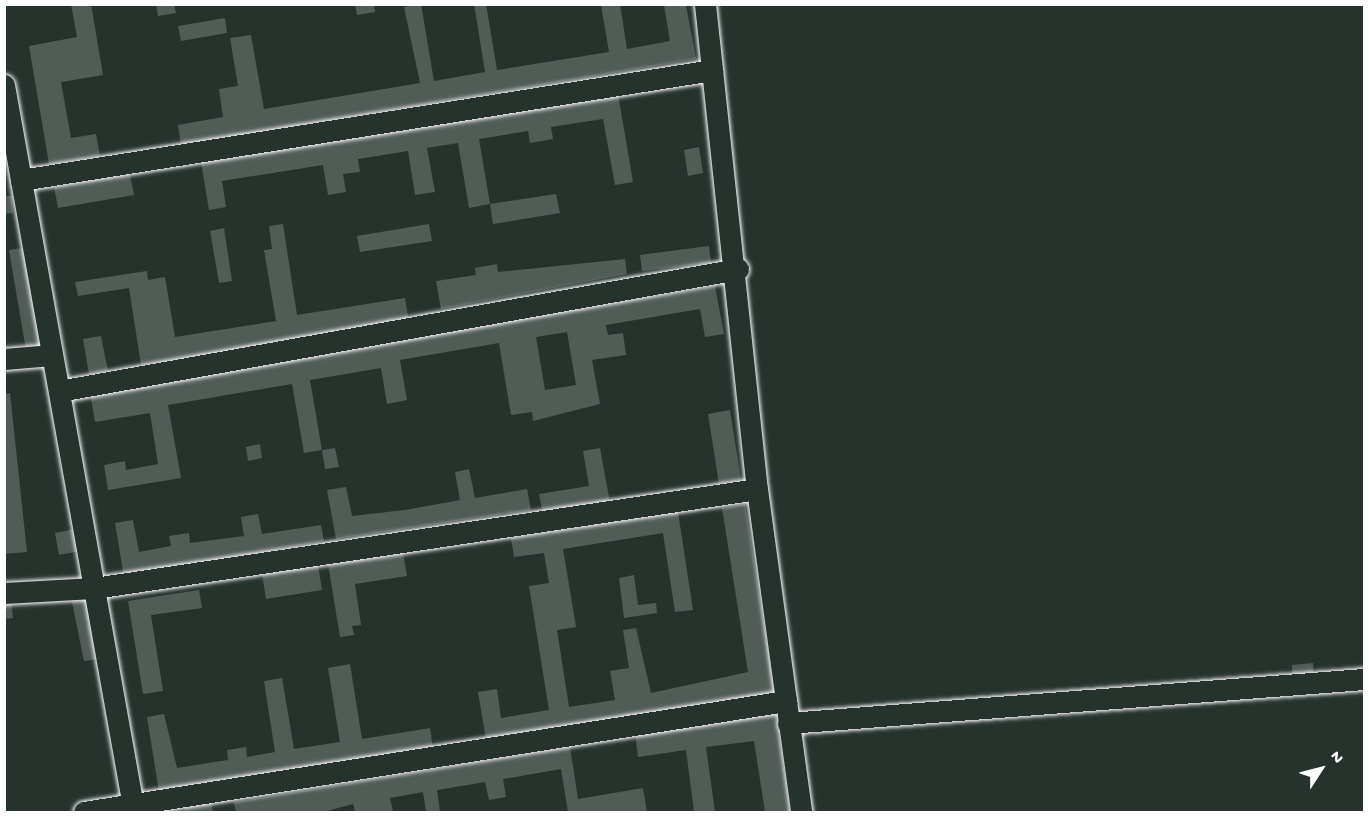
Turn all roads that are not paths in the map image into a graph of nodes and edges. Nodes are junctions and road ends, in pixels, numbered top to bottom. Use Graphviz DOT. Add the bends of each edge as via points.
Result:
graph roads {
  1 [pos="705,4"];
  2 [pos="712,70"];
  3 [pos="4,85"];
  4 [pos="21,180"];
  5 [pos="738,270"];
  6 [pos="52,355"];
  7 [pos="4,359"];
  8 [pos="59,391"];
  9 [pos="757,489"];
  10 [pos="94,588"];
  11 [pos="4,593"];
  12 [pos="1365,679"];
  13 [pos="786,701"];
  14 [pos="788,723"];
  15 [pos="133,809"];
  16 [pos="84,813"];
  17 [pos="801,813"];
  1 -- 2 [label="street"];
  2 -- 4 [label="street"];
  2 -- 5 [label="street"];
  3 -- 4 [label="street"];
  4 -- 6 [label="street"];
  5 -- 8 [label="street"];
  5 -- 9 [label="street"];
  6 -- 7 [label="street"];
  6 -- 8 [label="street"];
  8 -- 10 [label="street"];
  9 -- 10 [label="street"];
  9 -- 13 [label="street"];
  10 -- 11 [label="street"];
  10 -- 15 [label="street"];
  12 -- 14 [label="street"];
  13 -- 14 [label="street"];
  13 -- 15 [label="street"];
  14 -- 17 [label="street"];
  15 -- 16 [label="street"];
}
